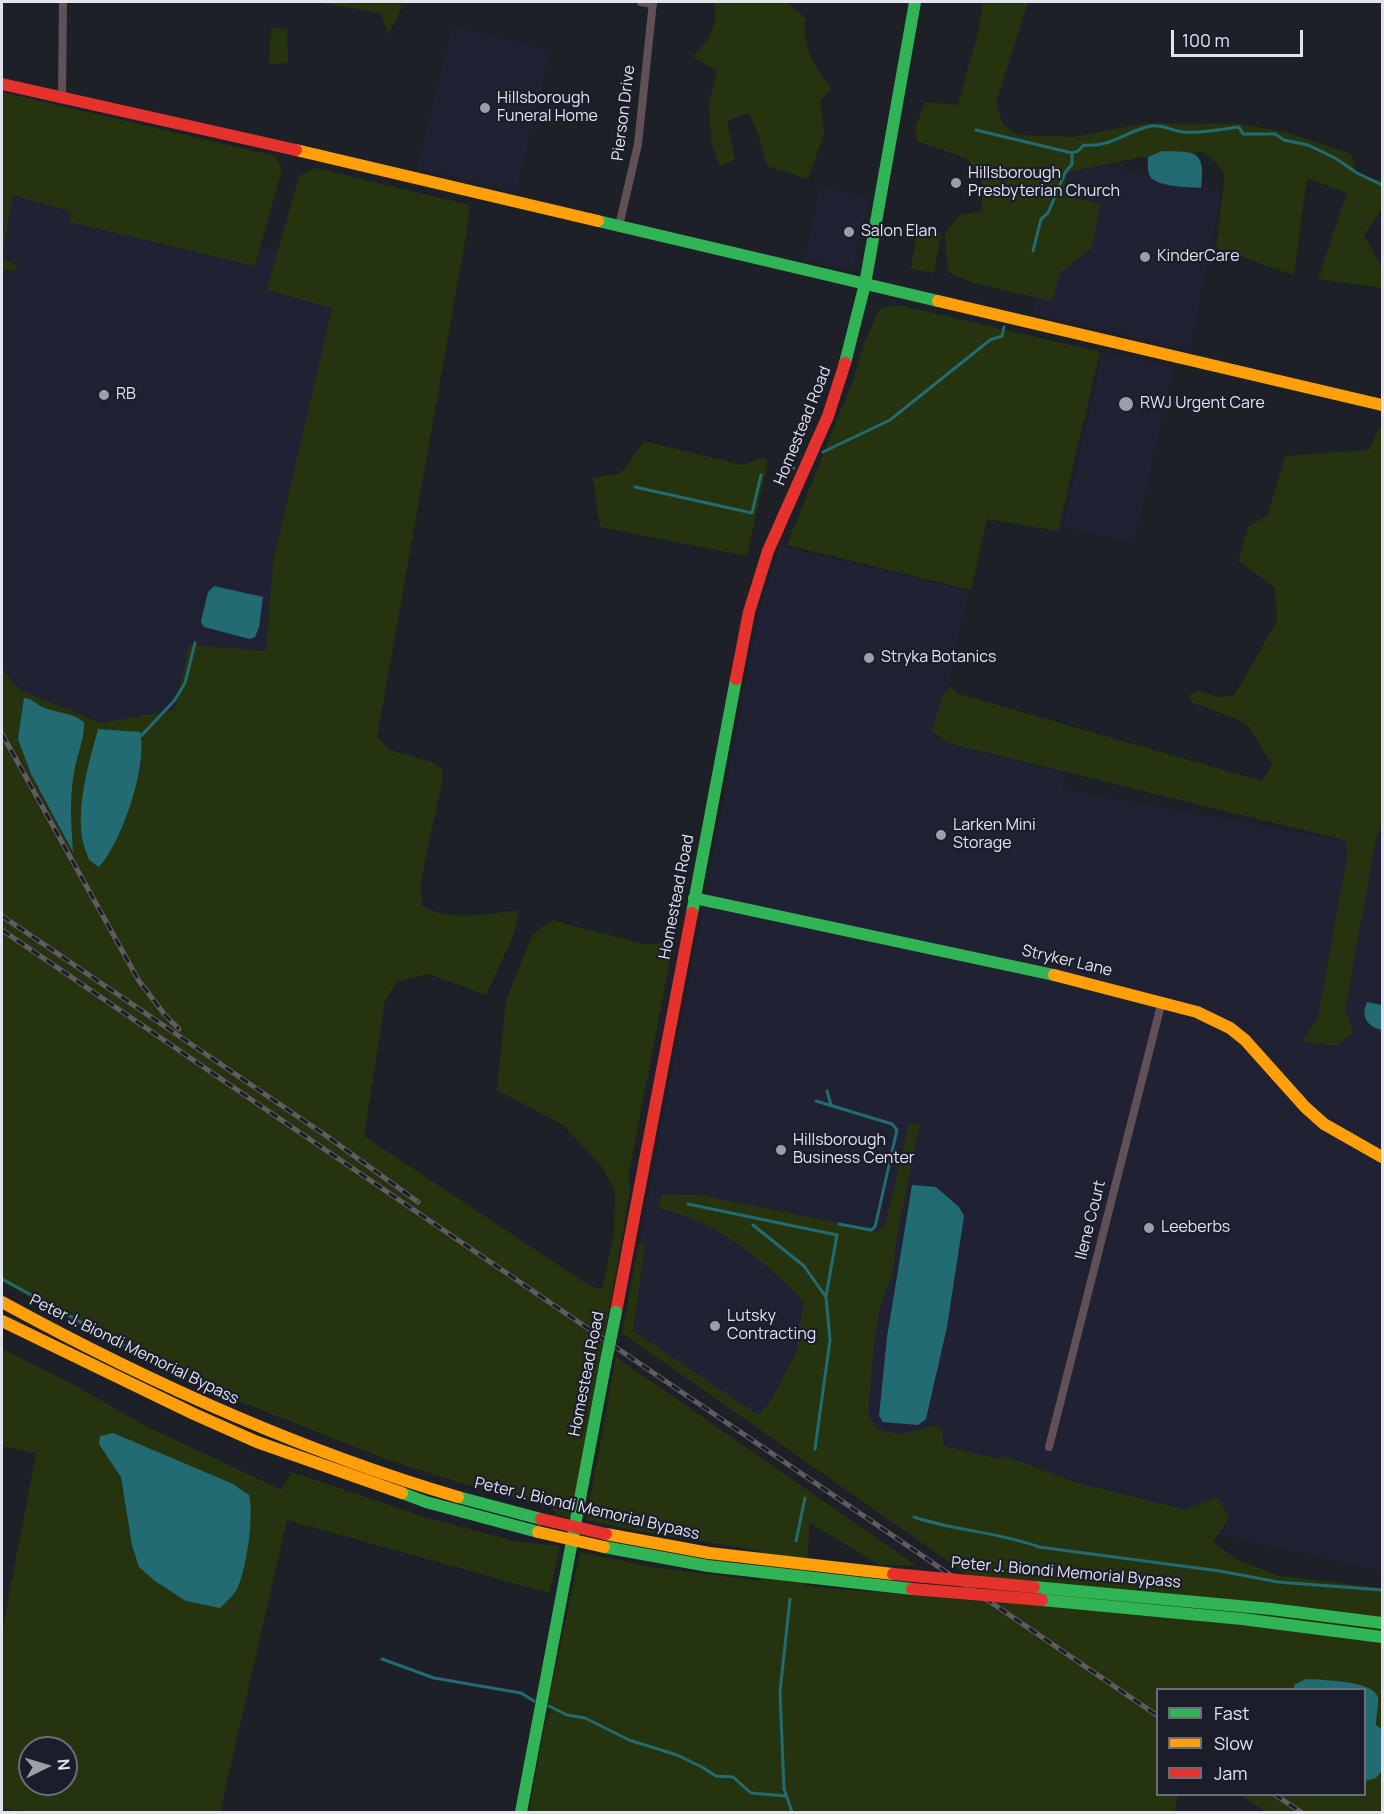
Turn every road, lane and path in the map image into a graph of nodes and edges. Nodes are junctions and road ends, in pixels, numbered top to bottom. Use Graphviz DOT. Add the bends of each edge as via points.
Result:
graph roads {
  1 [pos="63,2"];
  2 [pos="641,2"];
  3 [pos="915,2"];
  4 [pos="653,3"];
  5 [pos="2,84"];
  6 [pos="62,97"];
  7 [pos="619,226"];
  8 [pos="865,284"];
  9 [pos="1383,405"];
  10 [pos="694,898"];
  11 [pos="1162,1001"];
  12 [pos="1383,1157"];
  13 [pos="2,1302"];
  14 [pos="2,1321"];
  15 [pos="1049,1447"];
  16 [pos="1383,1623"];
  17 [pos="1383,1637"];
  18 [pos="521,1812"];
  1 -- 6 [label="street"];
  2 -- 4 [label="street"];
  3 -- 8 [label="main road, Homestead Road"];
  4 -- 7 [label="street, Pierson Drive" via="638,144"];
  5 -- 6 [label="main road"];
  6 -- 7 [label="main road"];
  7 -- 8 [label="main road"];
  8 -- 9 [label="main road"];
  8 -- 10 [label="main road, Homestead Road" via="838,388 773,537 753,596"];
  10 -- 11 [label="main road, Stryker Lane"];
  10 -- 18 [label="main road, Homestead Road, bridge"];
  11 -- 12 [label="main road, Stryker Lane" via="1230,1028 1258,1052 1317,1119"];
  11 -- 15 [label="street, Ilene Court"];
  13 -- 16 [label="main road, Peter J. Biondi Memorial Bypass, bridge" via="124,1367 265,1431 370,1470 541,1519 709,1553"];
  14 -- 17 [label="main road, Peter J. Biondi Memorial Bypass, bridge" via="257,1442 426,1502 603,1547 708,1566 1242,1619"];
}
